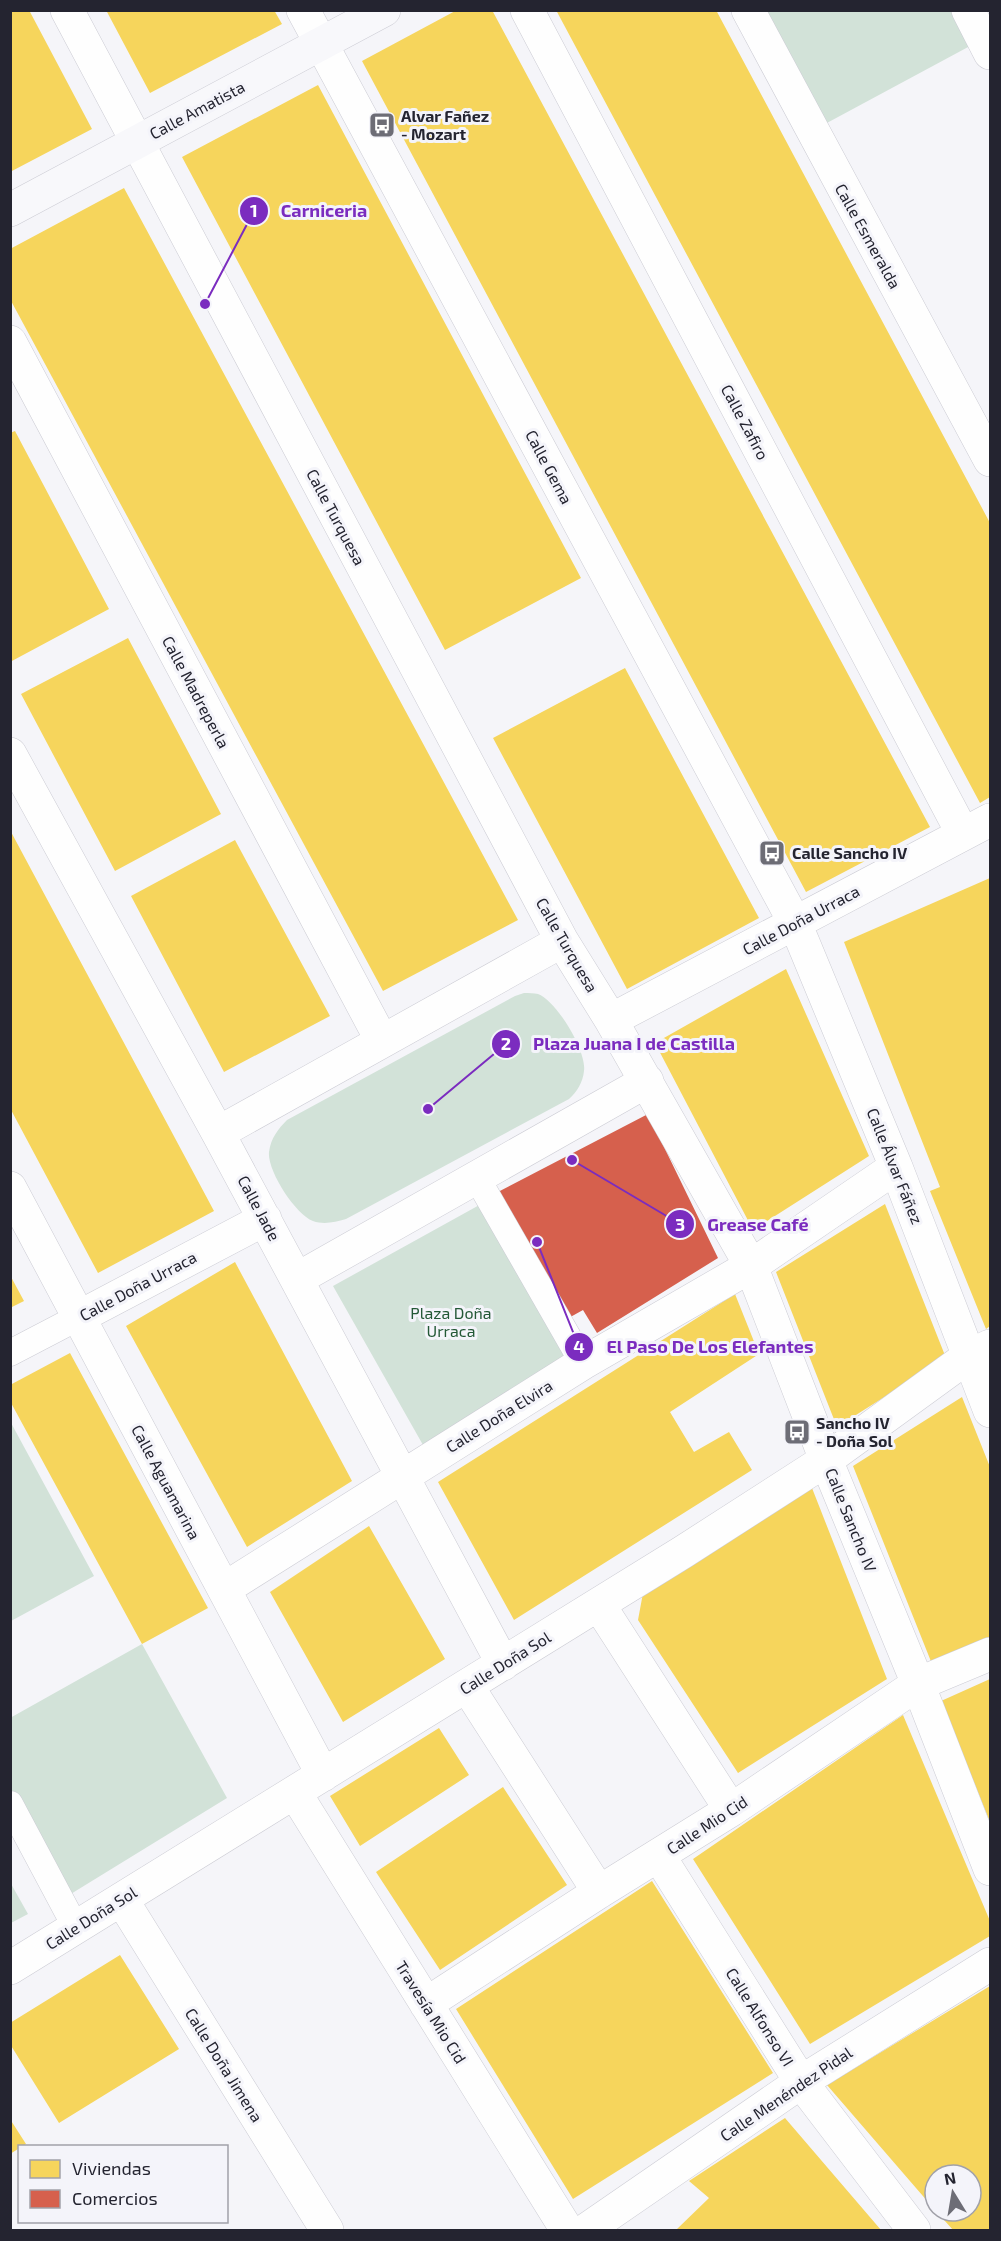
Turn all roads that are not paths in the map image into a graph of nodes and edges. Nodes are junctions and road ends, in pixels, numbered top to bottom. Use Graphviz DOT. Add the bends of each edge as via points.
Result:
graph roads {
  1 [pos="67,10"];
  2 [pos="303,10"];
  3 [pos="384,10"];
  4 [pos="527,10"];
  5 [pos="748,10"];
  6 [pos="968,10"];
  7 [pos="321,45"];
  8 [pos="990,53"];
  9 [pos="137,142"];
  10 [pos="10,210"];
  11 [pos="10,342"];
  12 [pos="990,460"];
  13 [pos="10,754"];
  14 [pos="977,827"];
  15 [pos="795,923"];
  16 [pos="562,941"];
  17 [pos="611,1020"];
  18 [pos="382,1041"];
  19 [pos="647,1081"];
  20 [pos="218,1133"];
  21 [pos="896,1167"];
  22 [pos="477,1178"];
  23 [pos="10,1188"];
  24 [pos="265,1219"];
  25 [pos="751,1266"];
  26 [pos="297,1280"];
  27 [pos="79,1317"];
  28 [pos="980,1351"];
  29 [pos="10,1353"];
  30 [pos="583,1363"];
  31 [pos="990,1411"];
  32 [pos="826,1460"];
  33 [pos="403,1476"];
  34 [pos="224,1589"];
  35 [pos="599,1605"];
  36 [pos="990,1654"];
  37 [pos="503,1664"];
  38 [pos="918,1684"];
  39 [pos="467,1686"];
  40 [pos="323,1775"];
  41 [pos="295,1793"];
  42 [pos="10,1804"];
  43 [pos="731,1810"];
  44 [pos="659,1856"];
  45 [pos="990,1869"];
  46 [pos="599,1892"];
  47 [pos="122,1900"];
  48 [pos="76,1928"];
  49 [pos="990,1964"];
  50 [pos="10,1968"];
  51 [pos="426,2004"];
  52 [pos="801,2082"];
  53 [pos="327,2230"];
  54 [pos="567,2230"];
  55 [pos="586,2230"];
  56 [pos="914,2230"];
  1 -- 9 [label="street, Calle Turquesa"];
  2 -- 7 [label="street, Calle Gema"];
  3 -- 7 [label="main road, Calle Amatista"];
  4 -- 14 [label="street, Calle Zafiro"];
  5 -- 12 [label="street, Calle Esmeralda"];
  6 -- 8 [label="street"];
  7 -- 9 [label="main road, Calle Amatista"];
  7 -- 15 [label="street, Calle Gema"];
  9 -- 10 [label="main road, Calle Amatista"];
  9 -- 16 [label="street, Calle Turquesa"];
  11 -- 18 [label="street, Calle Madreperla"];
  13 -- 20 [label="street, Calle Jade"];
  14 -- 15 [label="street, Calle Doña Urraca"];
  15 -- 17 [label="street, Calle Doña Urraca"];
  15 -- 21 [label="street, Calle Álvar Fáñez"];
  16 -- 17 [label="street, Calle Turquesa"];
  16 -- 18 [label="street"];
  17 -- 19 [label="street, Calle Sancho IV"];
  18 -- 20 [label="street"];
  19 -- 22 [label="street"];
  19 -- 25 [label="street, Calle Sancho IV"];
  20 -- 24 [label="street, Calle Jade"];
  21 -- 25 [label="street, Calle Doña Elvira"];
  21 -- 28 [label="street, Calle Álvar Fáñez"];
  22 -- 26 [label="street"];
  22 -- 30 [label="street"];
  23 -- 27 [label="street, Calle Aguamarina"];
  24 -- 26 [label="street, Calle Jade"];
  24 -- 27 [label="street, Calle Doña Urraca"];
  25 -- 30 [label="street, Calle Doña Elvira"];
  25 -- 32 [label="street, Calle Sancho IV"];
  26 -- 33 [label="street, Calle Jade"];
  27 -- 29 [label="street, Calle Doña Urraca"];
  27 -- 34 [label="street, Calle Aguamarina"];
  28 -- 31 [label="street, Calle Álvar Fáñez"];
  28 -- 32 [label="street, Calle Doña Sol"];
  30 -- 33 [label="street, Calle Doña Elvira"];
  32 -- 35 [label="street, Calle Doña Sol"];
  32 -- 38 [label="street, Calle Sancho IV"];
  33 -- 34 [label="street, Calle Doña Elvira"];
  33 -- 37 [label="street, Calle Jade"];
  34 -- 40 [label="street, Calle Aguamarina"];
  35 -- 37 [label="street, Calle Doña Sol"];
  35 -- 43 [label="street"];
  36 -- 38 [label="street, Calle Mio Cid"];
  37 -- 39 [label="street, Calle Doña Sol"];
  38 -- 43 [label="street, Calle Mio Cid"];
  38 -- 45 [label="street, Calle Sancho IV"];
  39 -- 40 [label="street, Calle Doña Sol"];
  39 -- 46 [label="street"];
  40 -- 41 [label="street, Calle Doña Sol"];
  41 -- 47 [label="street, Calle Doña Sol"];
  41 -- 51 [label="street, Travesía Mio Cid"];
  42 -- 48 [label="street"];
  43 -- 44 [label="street, Calle Mio Cid"];
  44 -- 46 [label="street, Calle Mio Cid"];
  44 -- 52 [label="street, Calle Alfonso VI"];
  46 -- 51 [label="street, Calle Mio Cid"];
  47 -- 48 [label="street, Calle Doña Sol"];
  47 -- 53 [label="street, Calle Doña Jimena"];
  48 -- 50 [label="street, Calle Doña Sol"];
  49 -- 52 [label="street, Calle Menéndez Pidal"];
  51 -- 54 [label="street, Travesía Mio Cid"];
  52 -- 55 [label="street, Calle Menéndez Pidal"];
  52 -- 56 [label="street, Calle Alfonso VI"];
}
